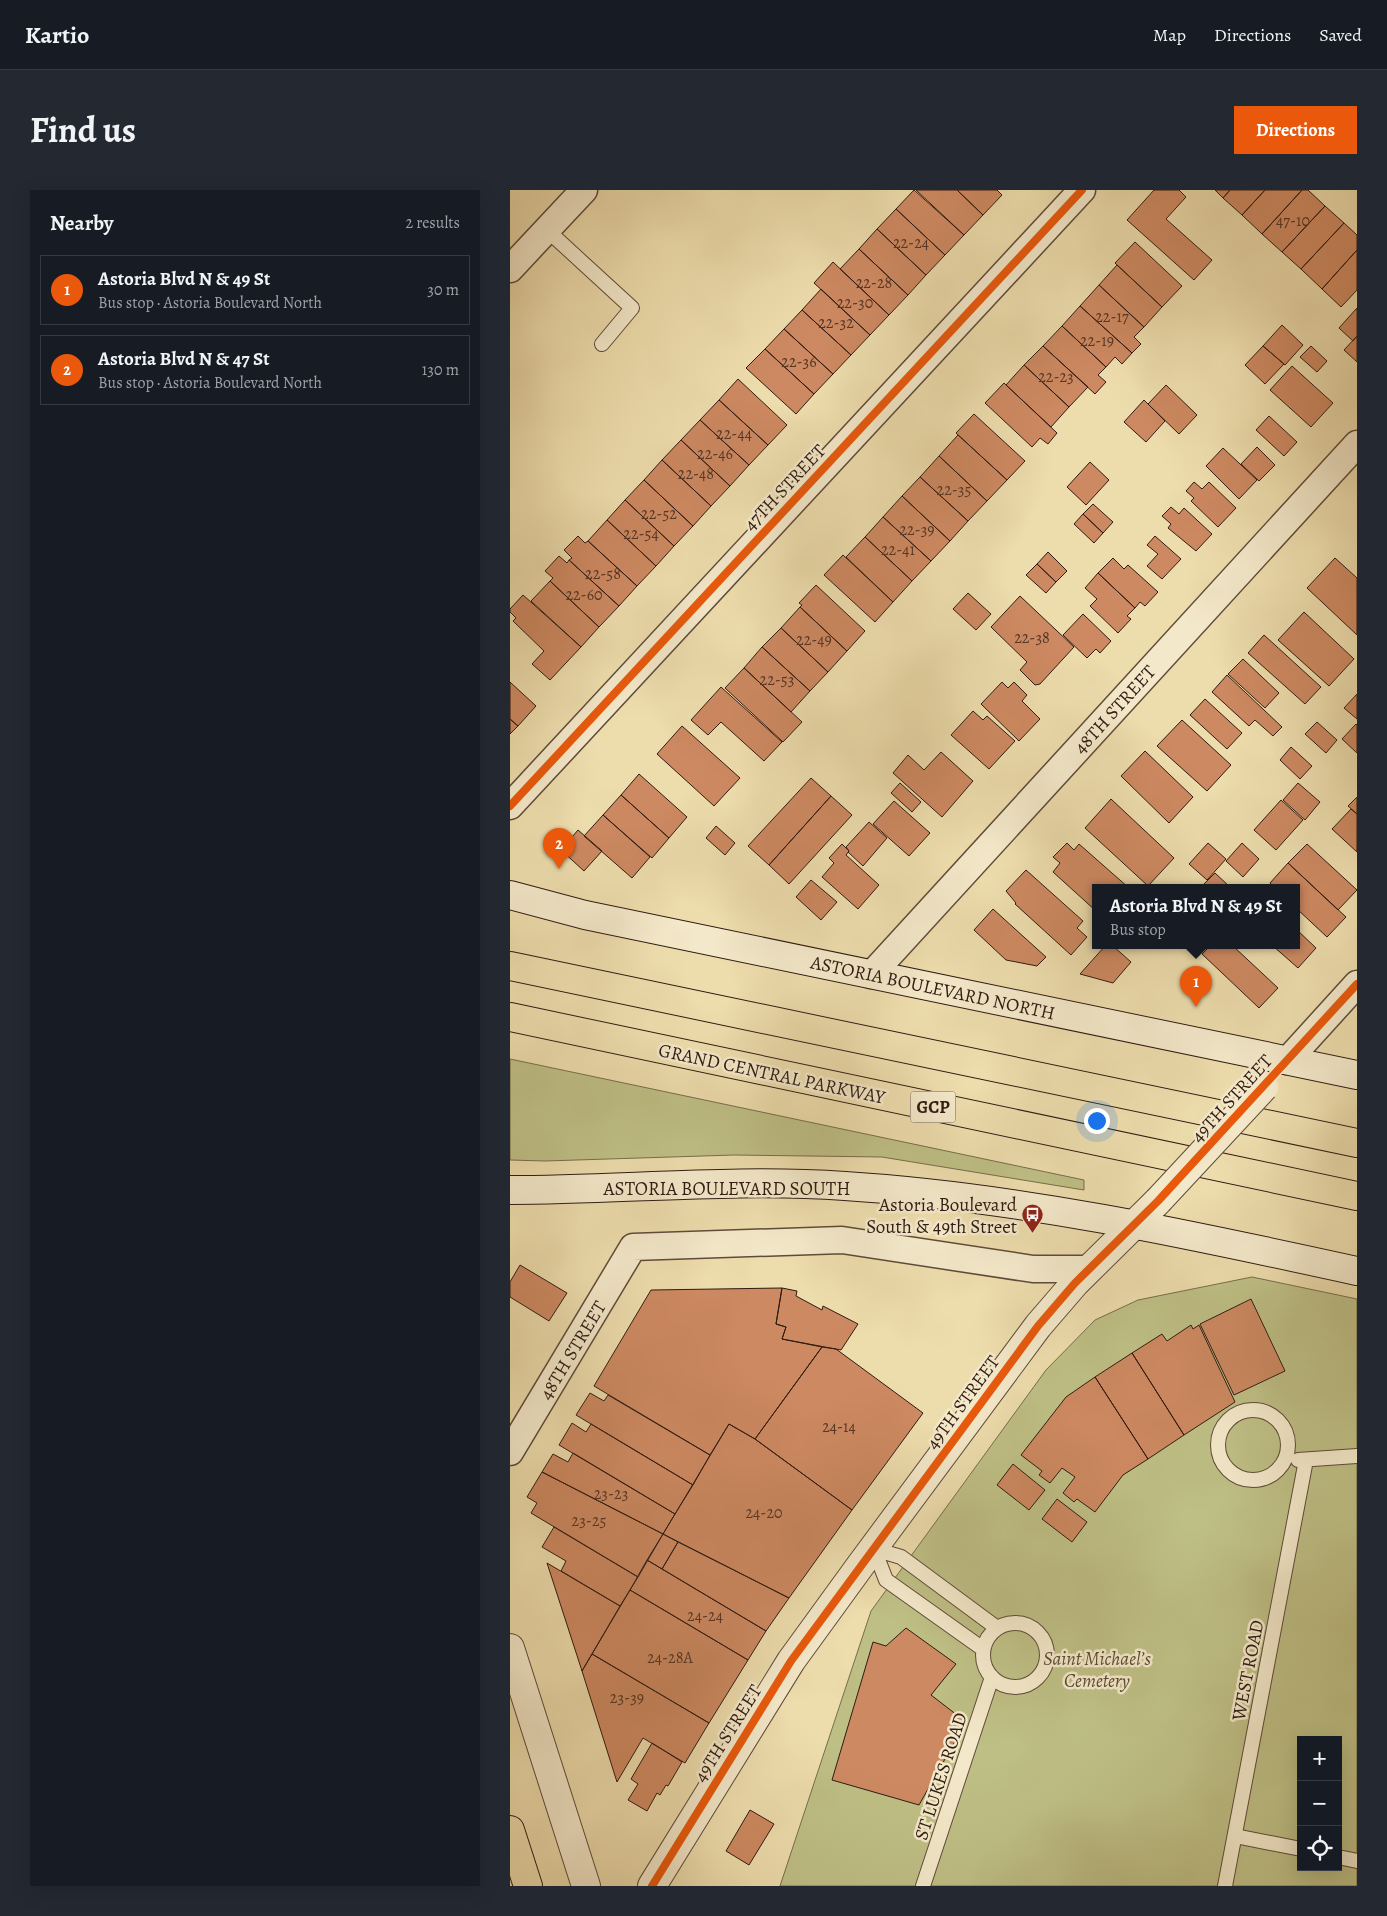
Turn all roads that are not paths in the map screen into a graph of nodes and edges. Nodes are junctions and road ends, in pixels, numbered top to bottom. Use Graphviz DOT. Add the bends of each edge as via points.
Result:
graph roads {
  1 [pos="582,190"];
  2 [pos="1082,190"];
  3 [pos="547,230"];
  4 [pos="510,269"];
  5 [pos="602,344"];
  6 [pos="1357,444"];
  7 [pos="510,806"];
  8 [pos="510,895"];
  9 [pos="510,966"];
  10 [pos="872,975"];
  11 [pos="1357,984"];
  12 [pos="510,1018"];
  13 [pos="1287,1061"];
  14 [pos="1357,1075"];
  15 [pos="1357,1143"];
  16 [pos="510,1190"];
  17 [pos="1357,1196"];
  18 [pos="1132,1226"];
  19 [pos="1089,1269"];
  20 [pos="1357,1271"];
  21 [pos="510,1452"];
  22 [pos="1357,1456"];
  23 [pos="1306,1460"];
  24 [pos="1284,1461"];
  25 [pos="874,1549"];
  26 [pos="997,1628"];
  27 [pos="510,1648"];
  28 [pos="984,1649"];
  29 [pos="992,1677"];
  30 [pos="510,1830"];
  31 [pos="1235,1836"];
  32 [pos="1297,1848"];
  33 [pos="1342,1858"];
  34 [pos="1357,1861"];
  35 [pos="653,1885"];
  36 [pos="528,1886"];
  37 [pos="586,1886"];
  38 [pos="923,1886"];
  39 [pos="1225,1886"];
  1 -- 3 [label="street"];
  2 -- 7 [label="street, 47TH STREET"];
  3 -- 4 [label="street"];
  3 -- 5 [label="lane" via="632,308"];
  6 -- 10 [label="street, 48TH STREET"];
  8 -- 10 [label="main road, ASTORIA BOULEVARD NORTH" via="585,915"];
  9 -- 15 [label="highway"];
  10 -- 13 [label="main road, ASTORIA BOULEVARD NORTH"];
  11 -- 13 [label="street, 49TH STREET"];
  12 -- 17 [label="highway, GRAND CENTRAL PARKWAY / GCP"];
  13 -- 14 [label="main road, ASTORIA BOULEVARD NORTH"];
  13 -- 18 [label="main road, 49TH STREET, bridge"];
  16 -- 18 [label="main road, ASTORIA BOULEVARD SOUTH" via="735,1183 844,1185 955,1196"];
  18 -- 19 [label="main road, 49TH STREET"];
  18 -- 20 [label="main road, ASTORIA BOULEVARD SOUTH" via="1180,1233"];
  19 -- 21 [label="street, 48TH STREET" via="1033,1269 842,1240 633,1247"];
  19 -- 25 [label="main road, 49TH STREET" via="1038,1326"];
  22 -- 23 [label="lane"];
  23 -- 24 [label="lane"];
  23 -- 31 [label="lane, WEST ROAD"];
  24 -- 24 [label="lane" via="1269,1476 1245,1480 1224,1466 1217,1443 1220,1431 1237,1413 1247,1410 1269,1413 1278,1420 1286,1434 1288,1451"];
  25 -- 26 [label="lane" via="902,1557"];
  25 -- 28 [label="lane" via="886,1580"];
  25 -- 35 [label="main road, 49TH STREET" via="791,1661"];
  26 -- 28 [label="lane" via="988,1637"];
  26 -- 29 [label="lane" via="1017,1623 1036,1630 1043,1638 1048,1658 1039,1677 1021,1687 1010,1687"];
  27 -- 37 [label="main road"];
  28 -- 29 [label="lane" via="986,1669"];
  29 -- 38 [label="lane, ST LUKES ROAD"];
  30 -- 36 [label="highway"];
  31 -- 32 [label="lane"];
  31 -- 39 [label="lane, WEST ROAD"];
  33 -- 34 [label="lane"];
}
